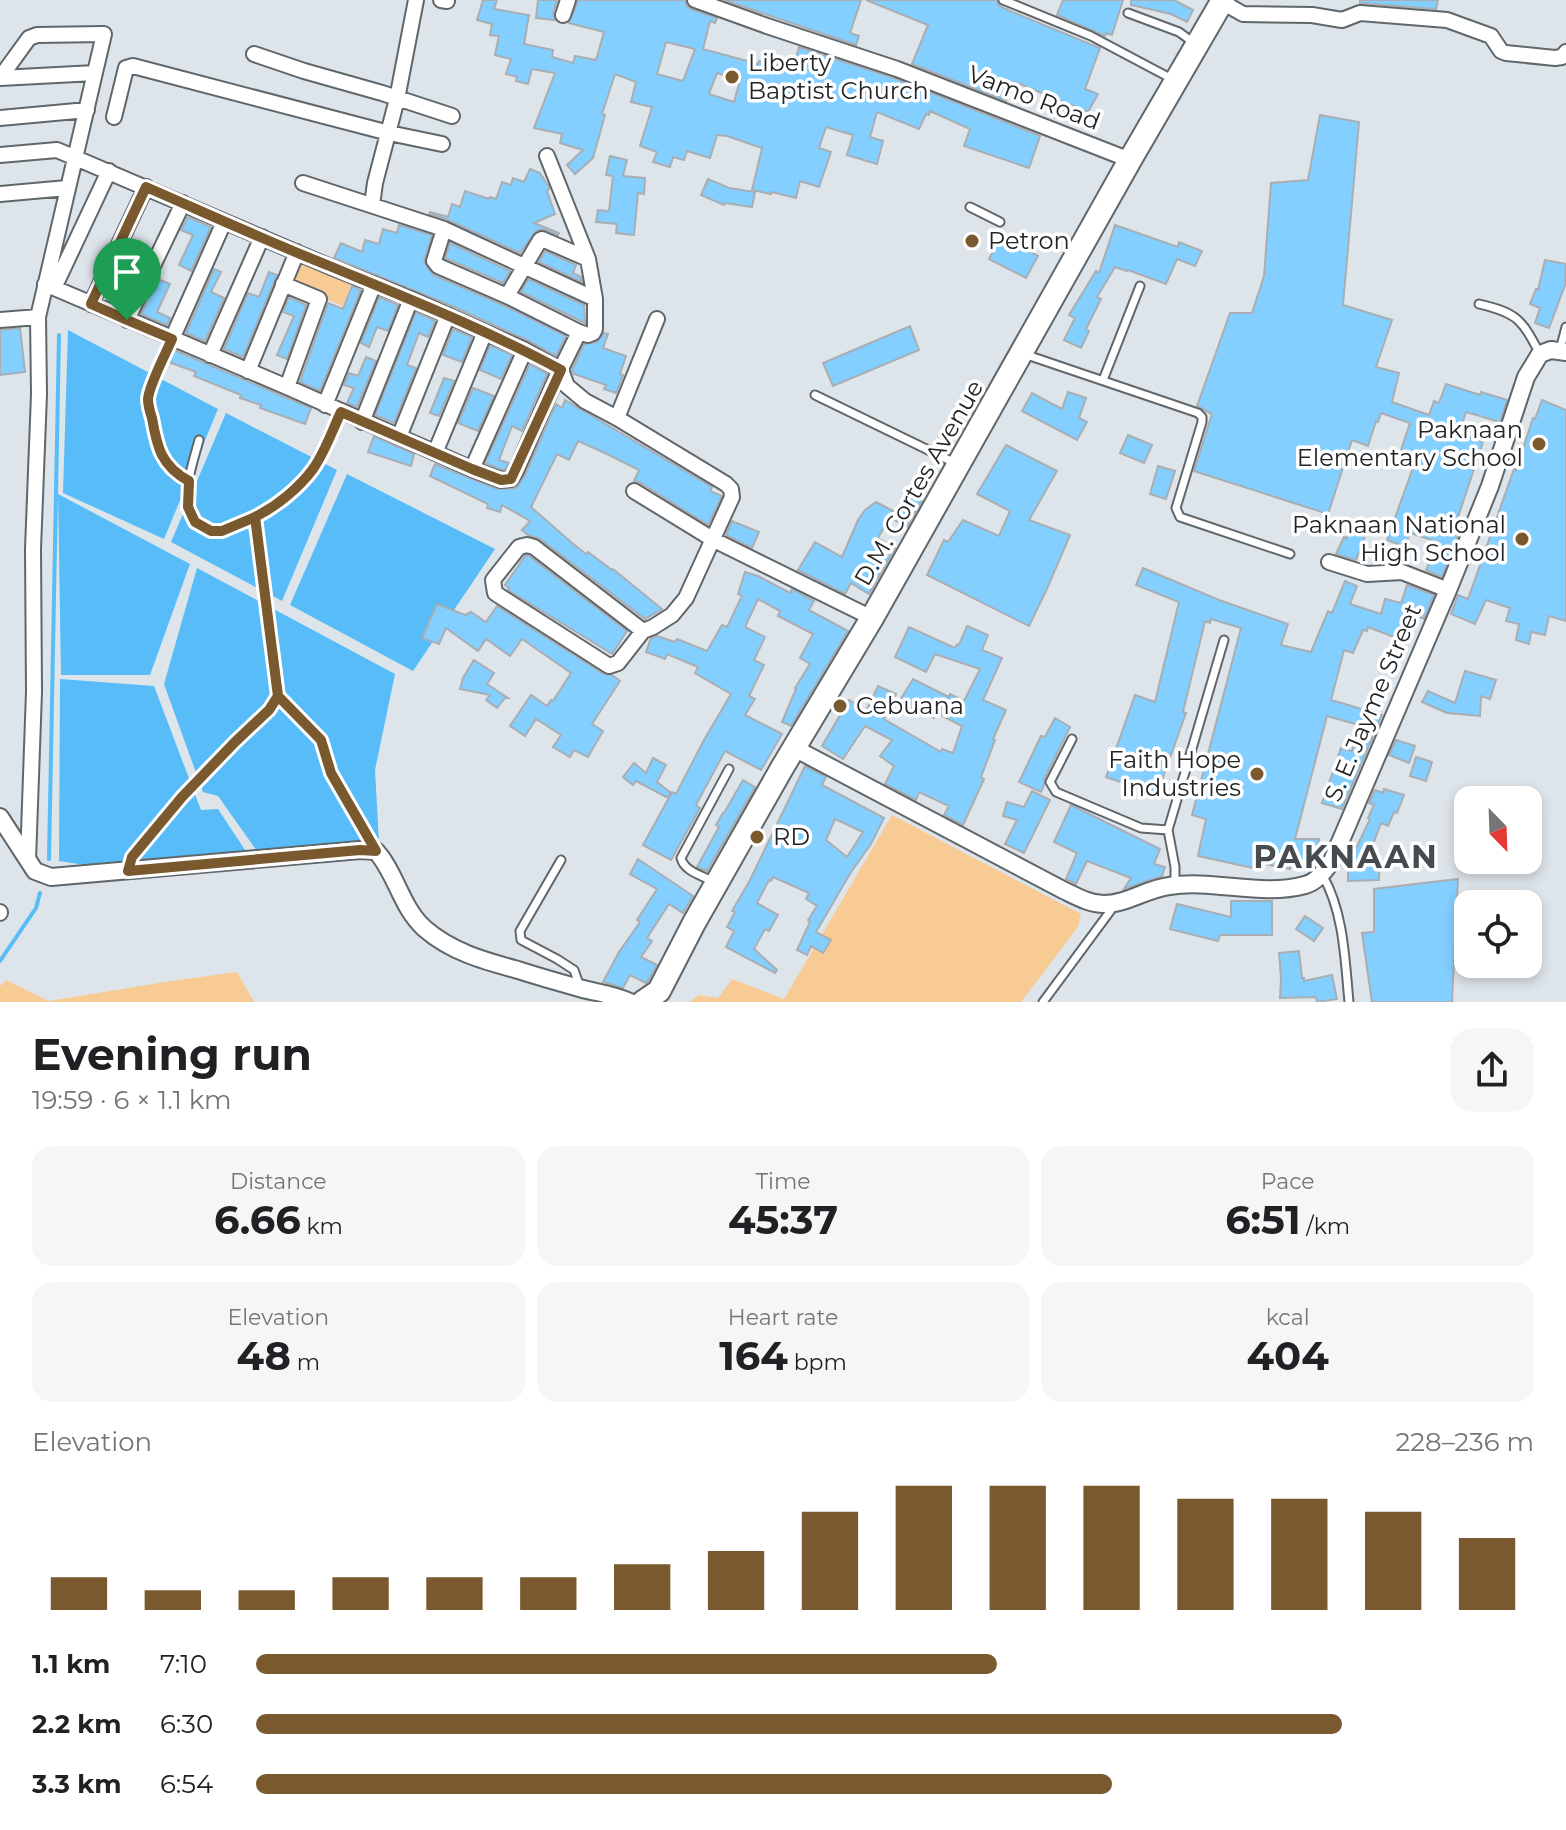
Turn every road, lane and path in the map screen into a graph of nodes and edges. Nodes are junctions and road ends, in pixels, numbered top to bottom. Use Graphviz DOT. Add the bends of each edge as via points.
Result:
graph roads {
  1 [pos="416,0"];
  2 [pos="697,0"];
  3 [pos="1003,0"];
  4 [pos="1222,1"];
  5 [pos="1362,7"];
  6 [pos="1128,13"];
  7 [pos="1196,44"];
  8 [pos="1566,52"];
  9 [pos="254,54"];
  10 [pos="95,73"];
  11 [pos="0,78"];
  12 [pos="1176,81"];
  13 [pos="397,99"];
  14 [pos="87,110"];
  15 [pos="452,116"];
  16 [pos="114,117"];
  17 [pos="0,118"];
  18 [pos="389,133"];
  19 [pos="442,144"];
  20 [pos="0,155"];
  21 [pos="547,156"];
  22 [pos="75,157"];
  23 [pos="1130,160"];
  24 [pos="109,171"];
  25 [pos="303,183"];
  26 [pos="146,187"];
  27 [pos="67,188"];
  28 [pos="0,194"];
  29 [pos="183,203"];
  30 [pos="372,205"];
  31 [pos="970,207"];
  32 [pos="224,222"];
  33 [pos="1000,222"];
  34 [pos="444,229"];
  35 [pos="262,237"];
  36 [pos="297,252"];
  37 [pos="588,259"];
  38 [pos="524,265"];
  39 [pos="283,284"];
  40 [pos="374,284"];
  41 [pos="50,286"];
  42 [pos="1140,286"];
  43 [pos="507,296"];
  44 [pos="411,299"];
  45 [pos="595,299"];
  46 [pos="91,304"];
  47 [pos="1479,304"];
  48 [pos="448,315"];
  49 [pos="38,317"];
  50 [pos="657,319"];
  51 [pos="0,320"];
  52 [pos="127,320"];
  53 [pos="1566,327"];
  54 [pos="485,332"];
  55 [pos="579,332"];
  56 [pos="172,339"];
  57 [pos="525,350"];
  58 [pos="1563,351"];
  59 [pos="1022,353"];
  60 [pos="1540,354"];
  61 [pos="210,355"];
  62 [pos="561,370"];
  63 [pos="248,371"];
  64 [pos="1103,380"];
  65 [pos="287,387"];
  66 [pos="815,395"];
  67 [pos="325,405"];
  68 [pos="341,412"];
  69 [pos="617,418"];
  70 [pos="362,422"];
  71 [pos="399,437"];
  72 [pos="199,440"];
  73 [pos="435,453"];
  74 [pos="959,465"];
  75 [pos="472,469"];
  76 [pos="189,481"];
  77 [pos="634,491"];
  78 [pos="255,517"];
  79 [pos="714,540"];
  80 [pos="1290,554"];
  81 [pos="1329,562"];
  82 [pos="1448,590"];
  83 [pos="872,618"];
  84 [pos="643,631"];
  85 [pos="1224,640"];
  86 [pos="278,696"];
  87 [pos="1072,739"];
  88 [pos="794,748"];
  89 [pos="729,769"];
  90 [pos="0,817"];
  91 [pos="1168,830"];
  92 [pos="376,851"];
  93 [pos="561,860"];
  94 [pos="32,866"];
  95 [pos="128,871"];
  96 [pos="1322,874"];
  97 [pos="717,883"];
  98 [pos="1175,885"];
  99 [pos="1115,904"];
  100 [pos="581,989"];
  101 [pos="653,998"];
  102 [pos="622,1000"];
  103 [pos="1043,1002"];
  104 [pos="1349,1002"];
  1 -- 13 [label="street"];
  2 -- 23 [label="street, Vamo Road" via="897,69"];
  3 -- 12 [label="lane" via="1091,36"];
  4 -- 5 [label="street" via="1243,14 1342,20"];
  4 -- 7 [label="highway, D.M. Cortes Avenue"];
  5 -- 8 [label="street" via="1447,20 1491,36 1506,53 1555,58"];
  6 -- 7 [label="lane"];
  7 -- 12 [label="highway, D.M. Cortes Avenue"];
  9 -- 13 [label="street"];
  10 -- 11 [label="street"];
  10 -- 11 [label="street" via="104,34 37,35 29,38"];
  10 -- 14 [label="street"];
  12 -- 23 [label="highway, D.M. Cortes Avenue"];
  13 -- 15 [label="street"];
  13 -- 18 [label="street"];
  14 -- 17 [label="street"];
  14 -- 22 [label="street"];
  16 -- 18 [label="street" via="126,68 133,66"];
  18 -- 19 [label="street"];
  18 -- 30 [label="street"];
  20 -- 22 [label="street" via="57,150"];
  21 -- 37 [label="street"];
  22 -- 24 [label="street"];
  22 -- 27 [label="street"];
  23 -- 59 [label="highway, D.M. Cortes Avenue"];
  24 -- 26 [label="street"];
  24 -- 41 [label="street"];
  25 -- 30 [label="street"];
  26 -- 29 [label="street"];
  26 -- 46 [label="street"];
  27 -- 28 [label="street"];
  27 -- 41 [label="street"];
  29 -- 32 [label="street"];
  29 -- 52 [label="street"];
  30 -- 34 [label="street"];
  31 -- 33 [label="lane"];
  32 -- 35 [label="street"];
  32 -- 56 [label="street"];
  34 -- 38 [label="street"];
  34 -- 43 [label="street" via="434,261 438,266"];
  35 -- 36 [label="street"];
  35 -- 61 [label="street"];
  36 -- 39 [label="street"];
  36 -- 40 [label="street"];
  37 -- 38 [label="street" via="542,239"];
  37 -- 45 [label="street"];
  38 -- 43 [label="street"];
  38 -- 45 [label="street"];
  39 -- 63 [label="street"];
  39 -- 65 [label="street" via="319,299"];
  40 -- 44 [label="street"];
  40 -- 67 [label="street"];
  41 -- 46 [label="street"];
  41 -- 49 [label="street"];
  42 -- 64 [label="lane"];
  43 -- 55 [label="street"];
  44 -- 48 [label="street"];
  44 -- 70 [label="street"];
  45 -- 55 [label="street" via="595,329 588,335"];
  46 -- 52 [label="street"];
  47 -- 60 [label="lane" via="1502,309 1524,324"];
  48 -- 54 [label="street"];
  48 -- 71 [label="street"];
  49 -- 51 [label="street"];
  49 -- 94 [label="street"];
  50 -- 69 [label="street"];
  52 -- 56 [label="street"];
  53 -- 58 [label="lane"];
  54 -- 57 [label="street"];
  54 -- 73 [label="street"];
  55 -- 62 [label="street"];
  56 -- 61 [label="street"];
  56 -- 76 [label="lane" via="148,399 156,444 176,474"];
  57 -- 62 [label="street"];
  57 -- 75 [label="street"];
  58 -- 60 [label="street"];
  59 -- 64 [label="lane"];
  59 -- 74 [label="highway, D.M. Cortes Avenue"];
  60 -- 82 [label="street, S. E. Jayme Street" via="1526,377"];
  61 -- 63 [label="street"];
  62 -- 69 [label="street" via="574,393"];
  62 -- 75 [label="street" via="511,479"];
  63 -- 65 [label="street"];
  64 -- 80 [label="lane" via="1202,417 1176,508 1180,517"];
  65 -- 67 [label="street"];
  66 -- 74 [label="lane"];
  67 -- 68 [label="street"];
  68 -- 70 [label="street"];
  68 -- 78 [label="lane" via="314,467"];
  69 -- 79 [label="street" via="731,489"];
  70 -- 71 [label="street"];
  71 -- 73 [label="street"];
  72 -- 76 [label="lane"];
  73 -- 75 [label="street"];
  74 -- 83 [label="highway, D.M. Cortes Avenue"];
  76 -- 78 [label="lane" via="188,507 195,522 211,531"];
  77 -- 79 [label="street"];
  78 -- 86 [label="lane"];
  79 -- 83 [label="street"];
  79 -- 84 [label="street" via="686,598 672,615"];
  81 -- 82 [label="street" via="1367,574 1402,572"];
  82 -- 96 [label="street, S. E. Jayme Street"];
  83 -- 88 [label="highway, D.M. Cortes Avenue"];
  84 -- 84 [label="street" via="618,663 609,666 495,593 493,580 519,547 534,547"];
  85 -- 91 [label="lane"];
  86 -- 92 [label="lane" via="321,740 331,773"];
  86 -- 95 [label="lane" via="182,797 132,857"];
  87 -- 91 [label="lane" via="1050,782 1053,789 1141,828"];
  88 -- 97 [label="highway, D.M. Cortes Avenue"];
  88 -- 99 [label="street" via="1063,890 1088,902"];
  89 -- 97 [label="lane" via="681,858 693,872"];
  90 -- 94 [label="street"];
  91 -- 98 [label="lane"];
  92 -- 95 [label="street"];
  92 -- 100 [label="street" via="412,914 434,935 470,956"];
  93 -- 100 [label="lane" via="520,931 521,940 574,970"];
  94 -- 95 [label="street" via="51,877"];
  96 -- 98 [label="street" via="1308,885 1288,888"];
  96 -- 104 [label="lane" via="1336,910"];
  97 -- 101 [label="highway, D.M. Cortes Avenue"];
  98 -- 99 [label="street"];
  99 -- 103 [label="lane"];
  100 -- 102 [label="street"];
}
